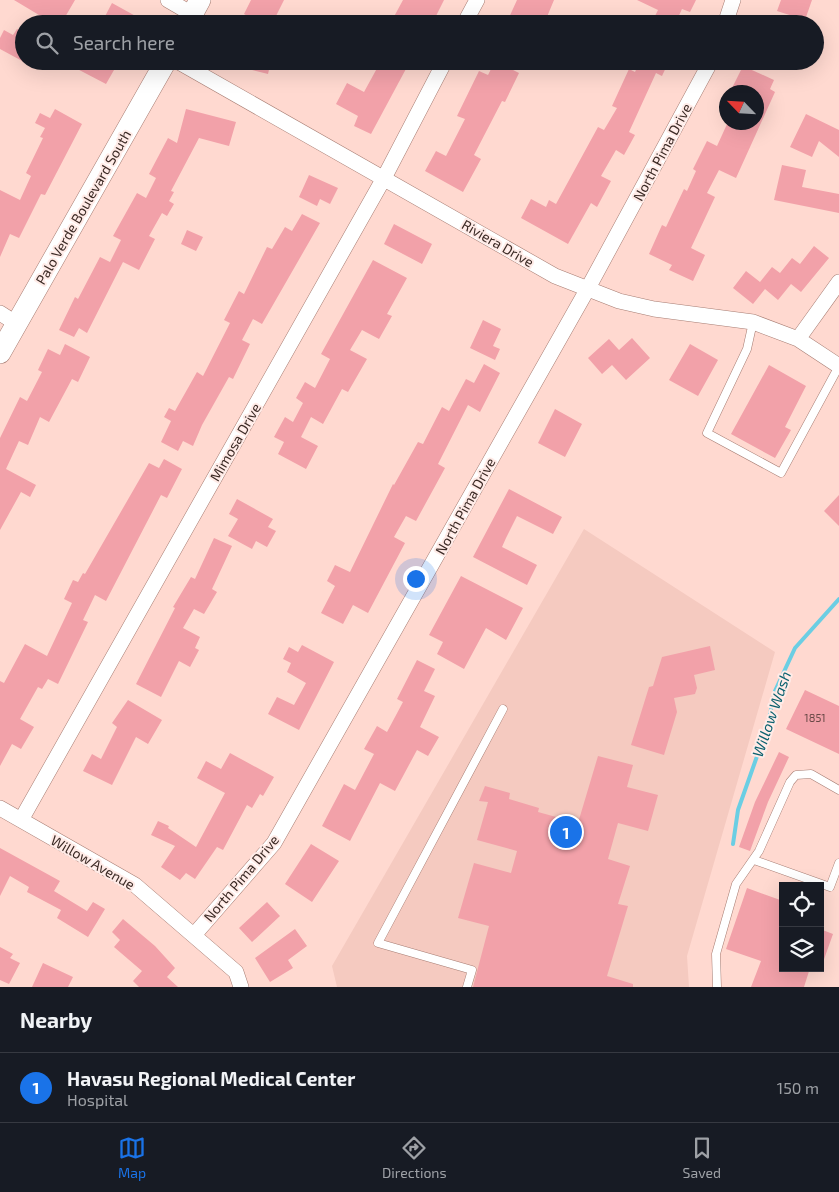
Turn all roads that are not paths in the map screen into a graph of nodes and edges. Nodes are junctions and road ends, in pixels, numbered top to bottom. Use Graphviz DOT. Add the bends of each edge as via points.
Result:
graph roads {
  1 [pos="168,0"];
  2 [pos="477,0"];
  3 [pos="733,0"];
  4 [pos="193,13"];
  5 [pos="469,15"];
  6 [pos="728,15"];
  7 [pos="160,70"];
  8 [pos="193,70"];
  9 [pos="440,70"];
  10 [pos="706,70"];
  11 [pos="384,178"];
  12 [pos="839,282"];
  13 [pos="587,290"];
  14 [pos="8,318"];
  15 [pos="753,322"];
  16 [pos="798,339"];
  17 [pos="0,353"];
  18 [pos="839,366"];
  19 [pos="503,709"];
  20 [pos="839,790"];
  21 [pos="0,808"];
  22 [pos="21,820"];
  23 [pos="754,860"];
  24 [pos="839,863"];
  25 [pos="194,935"];
  26 [pos="241,987"];
  27 [pos="467,987"];
  28 [pos="717,987"];
  1 -- 4 [label="street"];
  2 -- 5 [label="street"];
  3 -- 6 [label="street"];
  7 -- 14 [label="main road, Palo Verde Boulevard South"];
  8 -- 11 [label="street, Riviera Drive"];
  9 -- 11 [label="street, Mimosa Drive"];
  10 -- 13 [label="street, North Pima Drive"];
  11 -- 13 [label="street, Riviera Drive" via="555,276"];
  11 -- 22 [label="street, Mimosa Drive"];
  12 -- 16 [label="street"];
  13 -- 15 [label="street, Riviera Drive" via="654,310"];
  13 -- 25 [label="street, North Pima Drive" via="274,843"];
  14 -- 17 [label="main road, Palo Verde Boulevard South"];
  15 -- 16 [label="street, Riviera Drive"];
  15 -- 18 [label="lane" via="747,349 707,433 781,473"];
  16 -- 18 [label="street, Riviera Drive"];
  19 -- 27 [label="lane" via="378,943 472,970"];
  20 -- 23 [label="lane" via="811,774 796,775 784,792"];
  21 -- 22 [label="street, Willow Avenue"];
  22 -- 25 [label="street, Willow Avenue" via="135,885"];
  23 -- 24 [label="lane" via="830,887"];
  23 -- 28 [label="lane" via="736,884 723,925 716,954"];
  25 -- 26 [label="street, Willow Avenue" via="236,972"];
}
